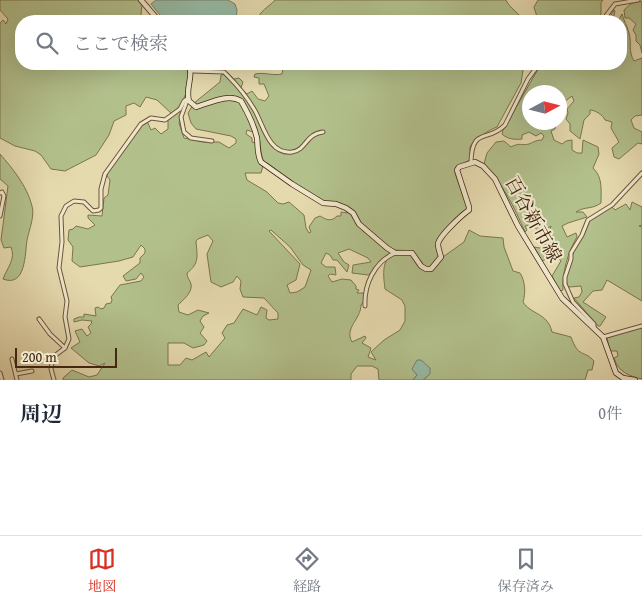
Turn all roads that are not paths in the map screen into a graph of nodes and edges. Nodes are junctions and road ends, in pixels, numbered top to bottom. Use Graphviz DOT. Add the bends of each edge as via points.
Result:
graph roads {
  1 [pos="141,0"];
  2 [pos="638,0"];
  3 [pos="154,15"];
  4 [pos="607,15"];
  5 [pos="535,70"];
  6 [pos="192,71"];
  7 [pos="188,98"];
  8 [pos="323,132"];
  9 [pos="212,141"];
  10 [pos="471,162"];
  11 [pos="642,173"];
  12 [pos="0,193"];
  13 [pos="0,216"];
  14 [pos="395,252"];
  15 [pos="365,306"];
  16 [pos="39,319"];
  17 [pos="642,326"];
  18 [pos="594,328"];
  19 [pos="602,337"];
  20 [pos="65,348"];
  21 [pos="12,359"];
  22 [pos="32,371"];
  23 [pos="0,373"];
  24 [pos="16,374"];
  25 [pos="2,380"];
  26 [pos="17,380"];
  27 [pos="54,380"];
  28 [pos="635,380"];
  1 -- 3 [label="main road"];
  2 -- 4 [label="street" via="616,4"];
  5 -- 10 [label="street" via="505,124 500,130 481,136 473,146"];
  6 -- 7 [label="main road"];
  6 -- 8 [label="street" via="224,72 256,111 264,133 278,148 289,153 296,151 312,135"];
  7 -- 9 [label="street" via="181,117 184,132 191,138"];
  7 -- 14 [label="main road" via="196,107 224,98 241,102 252,122 261,162 323,203 346,208 367,232"];
  7 -- 20 [label="street" via="165,120 151,118 141,124 105,174 99,210 93,211 79,200 63,210 59,268 67,301 65,317 69,339"];
  10 -- 14 [label="main road" via="457,170 469,210 440,240 441,257 431,269 421,266 412,253"];
  10 -- 18 [label="main road, 百谷新市線" via="482,166 495,178 518,226 562,298"];
  11 -- 18 [label="street" via="612,205 588,220 571,253 565,284 573,302 594,324"];
  12 -- 13 [label="street" via="4,196"];
  14 -- 15 [label="street" via="386,257 369,278"];
  16 -- 20 [label="street"];
  17 -- 19 [label="street"];
  18 -- 19 [label="main road, 百谷新市線"];
  19 -- 28 [label="main road, 百谷新市線" via="616,373"];
  20 -- 27 [label="street" via="53,357"];
  21 -- 24 [label="street"];
  22 -- 24 [label="street"];
  23 -- 25 [label="street"];
  24 -- 26 [label="street"];
}
